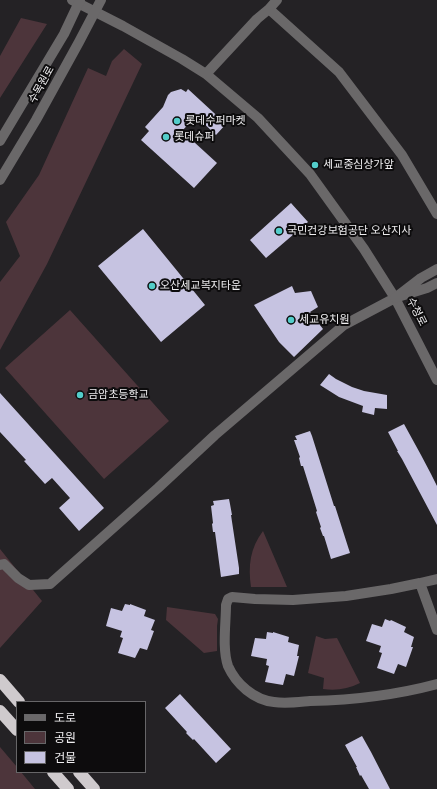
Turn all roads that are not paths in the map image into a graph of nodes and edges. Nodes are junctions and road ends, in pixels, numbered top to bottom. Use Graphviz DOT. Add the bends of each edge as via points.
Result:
graph roads {
  1 [pos="101,0"];
  2 [pos="277,0"];
  3 [pos="77,1"];
  4 [pos="269,9"];
  5 [pos="95,12"];
  6 [pos="206,74"];
  7 [pos="0,141"];
  8 [pos="0,180"];
  9 [pos="437,214"];
  10 [pos="437,269"];
  11 [pos="437,283"];
  12 [pos="395,298"];
  13 [pos="437,380"];
  14 [pos="0,565"];
  15 [pos="437,579"];
  16 [pos="420,583"];
  17 [pos="437,630"];
  18 [pos="0,680"];
  19 [pos="437,684"];
  20 [pos="18,701"];
  21 [pos="0,711"];
  22 [pos="16,729"];
  23 [pos="54,773"];
  24 [pos="80,773"];
  25 [pos="68,789"];
  26 [pos="94,789"];
  1 -- 5 [label="street, 수목원로"];
  2 -- 4 [label="street"];
  3 -- 5 [label="street, 수청로"];
  3 -- 7 [label="street, 수목원로" via="64,34"];
  4 -- 6 [label="street"];
  4 -- 9 [label="street" via="339,72 402,155"];
  5 -- 6 [label="street, 수청로"];
  5 -- 8 [label="street, 수목원로"];
  6 -- 12 [label="street, 수청로" via="258,118 310,174 364,249"];
  10 -- 12 [label="street"];
  11 -- 12 [label="street"];
  12 -- 13 [label="street, 수청로"];
  12 -- 14 [label="street" via="344,326 215,435 50,584 29,585 4,564"];
  15 -- 16 [label="street"];
  16 -- 17 [label="street"];
  16 -- 19 [label="street" via="346,596 293,600 232,597 226,605 225,652 228,666 245,689 254,696 273,702 338,700"];
  18 -- 20 [label="highway"];
  21 -- 22 [label="highway"];
  23 -- 25 [label="highway"];
  24 -- 26 [label="highway"];
}
